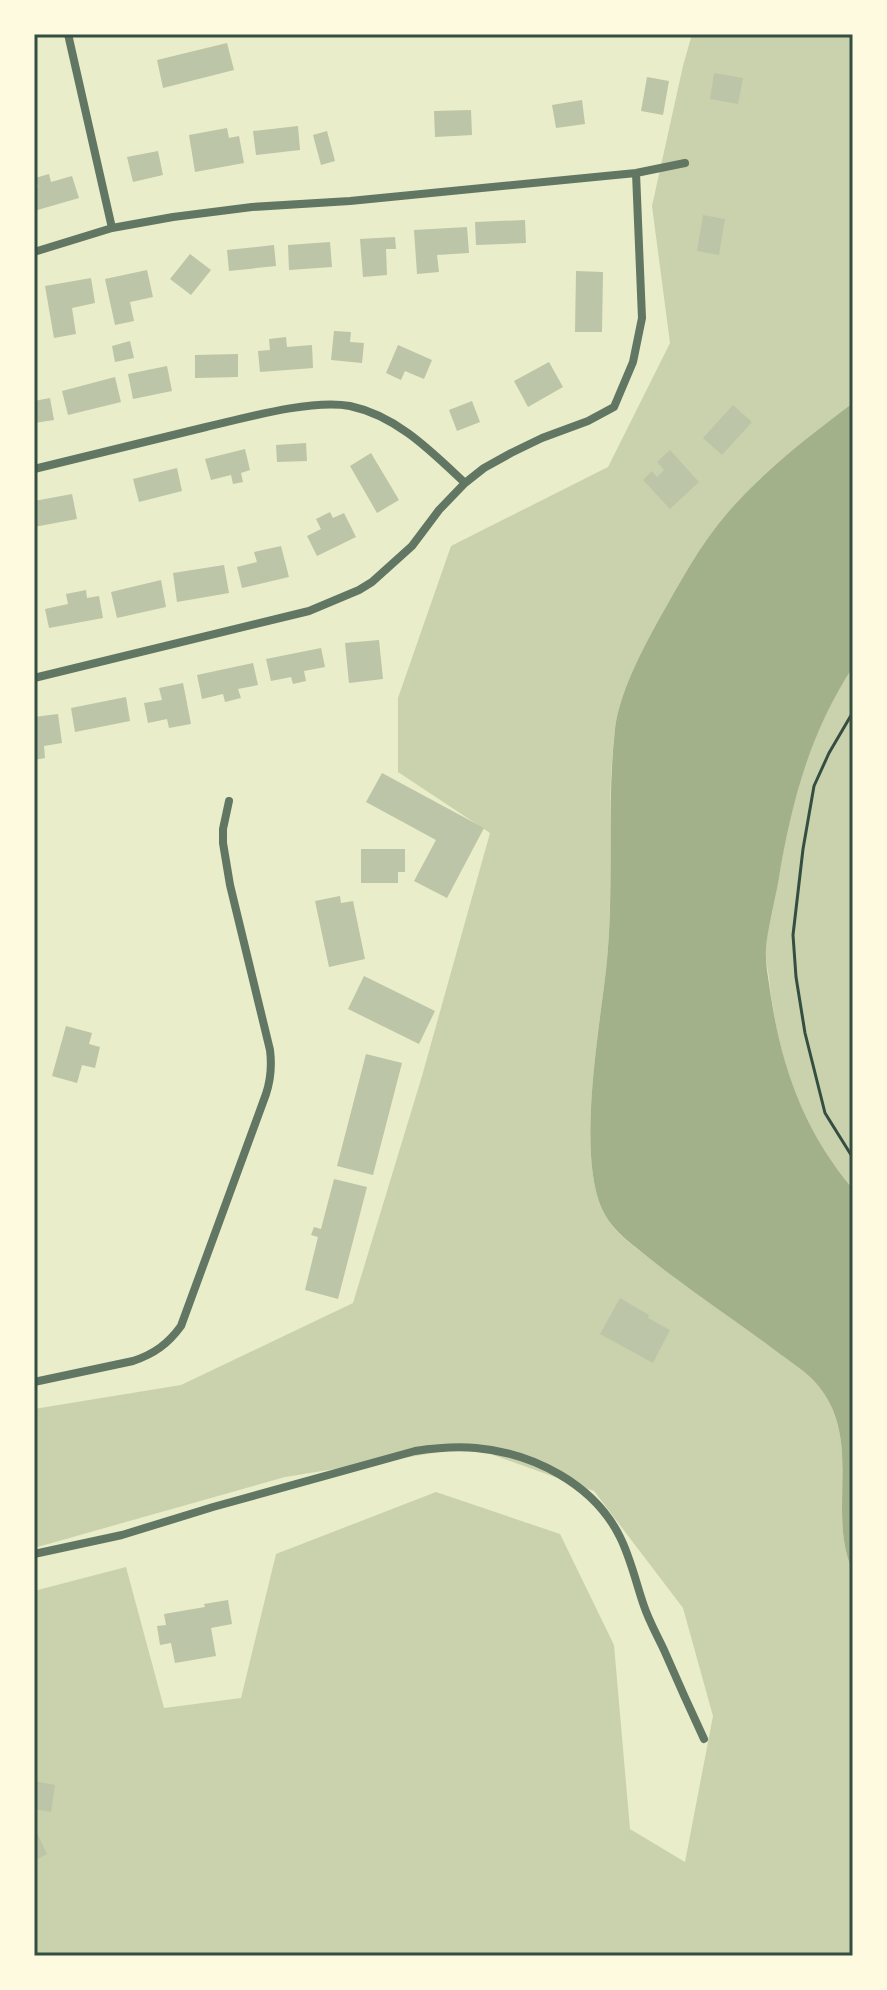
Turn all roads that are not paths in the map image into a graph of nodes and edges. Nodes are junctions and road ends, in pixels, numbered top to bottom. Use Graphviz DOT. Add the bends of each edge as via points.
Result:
graph roads {
  1 [pos="68,34"];
  2 [pos="685,163"];
  3 [pos="636,173"];
  4 [pos="112,228"];
  5 [pos="34,252"];
  6 [pos="34,469"];
  7 [pos="465,483"];
  8 [pos="34,678"];
  9 [pos="229,801"];
  10 [pos="34,1382"];
  11 [pos="34,1554"];
  12 [pos="704,1739"];
  1 -- 4 [label="street"];
  2 -- 3 [label="street"];
  3 -- 4 [label="street" via="252,207"];
  3 -- 7 [label="street" via="642,318 633,362 614,407 511,453"];
  4 -- 5 [label="street"];
  6 -- 7 [label="street" via="261,414 332,404 390,421 422,442"];
  7 -- 8 [label="street" via="412,546 372,582 327,604"];
  9 -- 10 [label="street" via="223,843 270,1050 271,1080 181,1326 172,1338 146,1357"];
  11 -- 12 [label="street" via="122,1535 415,1451 473,1448 517,1456 572,1482 613,1525"];
}
